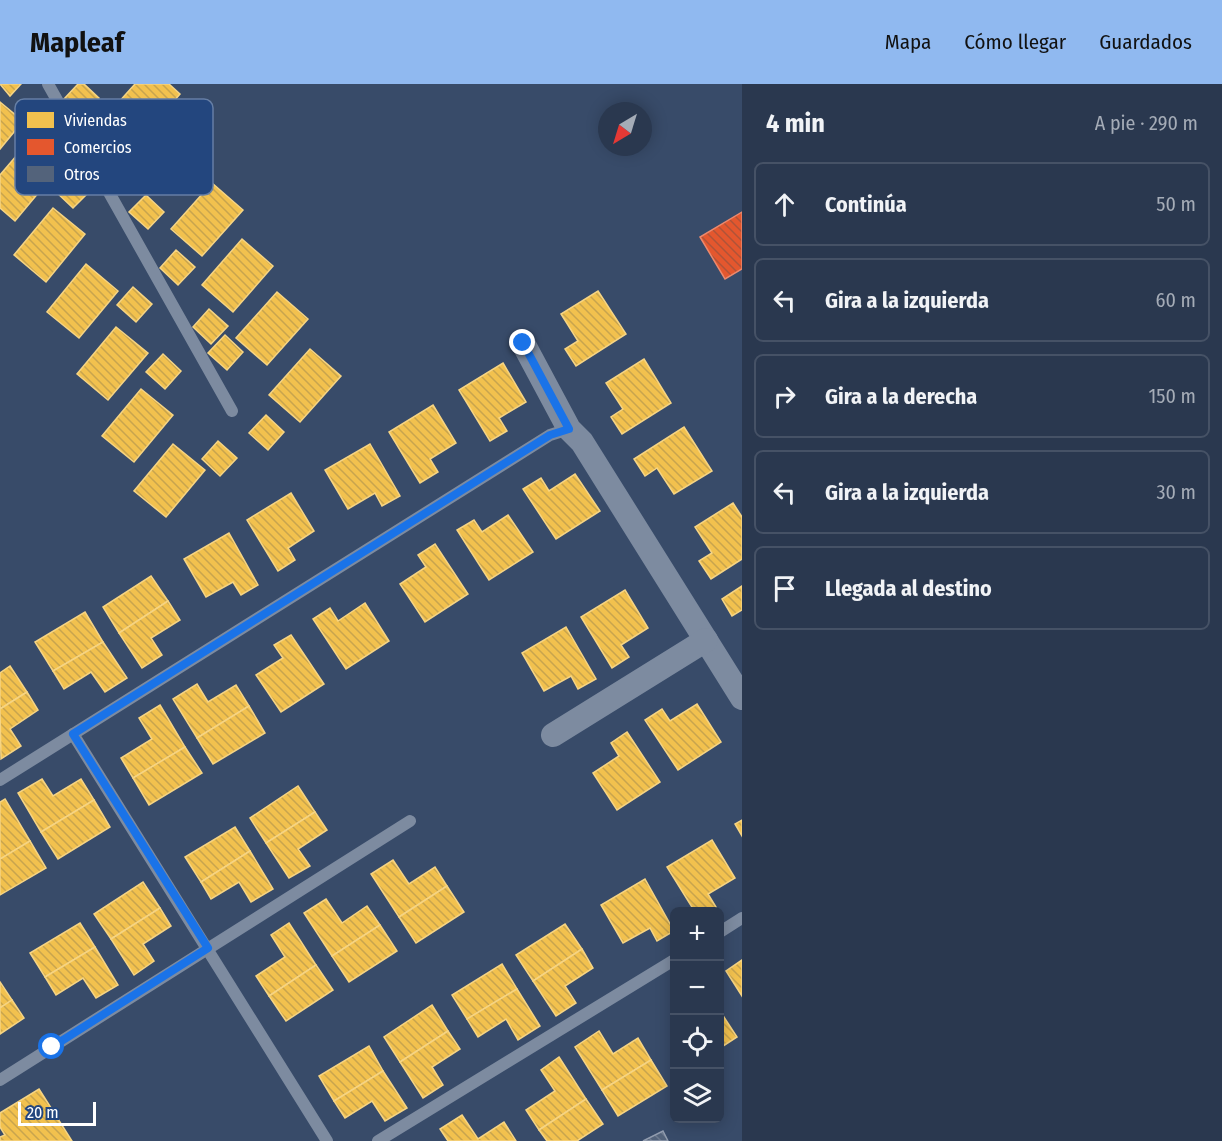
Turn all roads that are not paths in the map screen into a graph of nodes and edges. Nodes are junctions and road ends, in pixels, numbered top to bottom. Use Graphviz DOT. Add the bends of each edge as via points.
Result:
graph roads {
  1 [pos="48,84"];
  2 [pos="56,99"];
  3 [pos="110,195"];
  4 [pos="523,343"];
  5 [pos="232,411"];
  6 [pos="569,429"];
  7 [pos="706,640"];
  8 [pos="742,698"];
  9 [pos="73,734"];
  10 [pos="553,735"];
  11 [pos="0,780"];
  12 [pos="410,821"];
  13 [pos="742,918"];
  14 [pos="724,929"];
  15 [pos="208,948"];
  16 [pos="673,961"];
  17 [pos="0,1080"];
  18 [pos="327,1141"];
  19 [pos="378,1141"];
  1 -- 2 [label="lane"];
  3 -- 5 [label="lane"];
  4 -- 6 [label="street"];
  6 -- 7 [label="street" via="582,442"];
  6 -- 9 [label="lane" via="550,435"];
  7 -- 8 [label="street"];
  7 -- 10 [label="street"];
  9 -- 11 [label="lane"];
  9 -- 15 [label="lane"];
  12 -- 15 [label="lane"];
  13 -- 14 [label="lane"];
  15 -- 17 [label="lane"];
  15 -- 18 [label="lane"];
  16 -- 19 [label="lane"];
}
